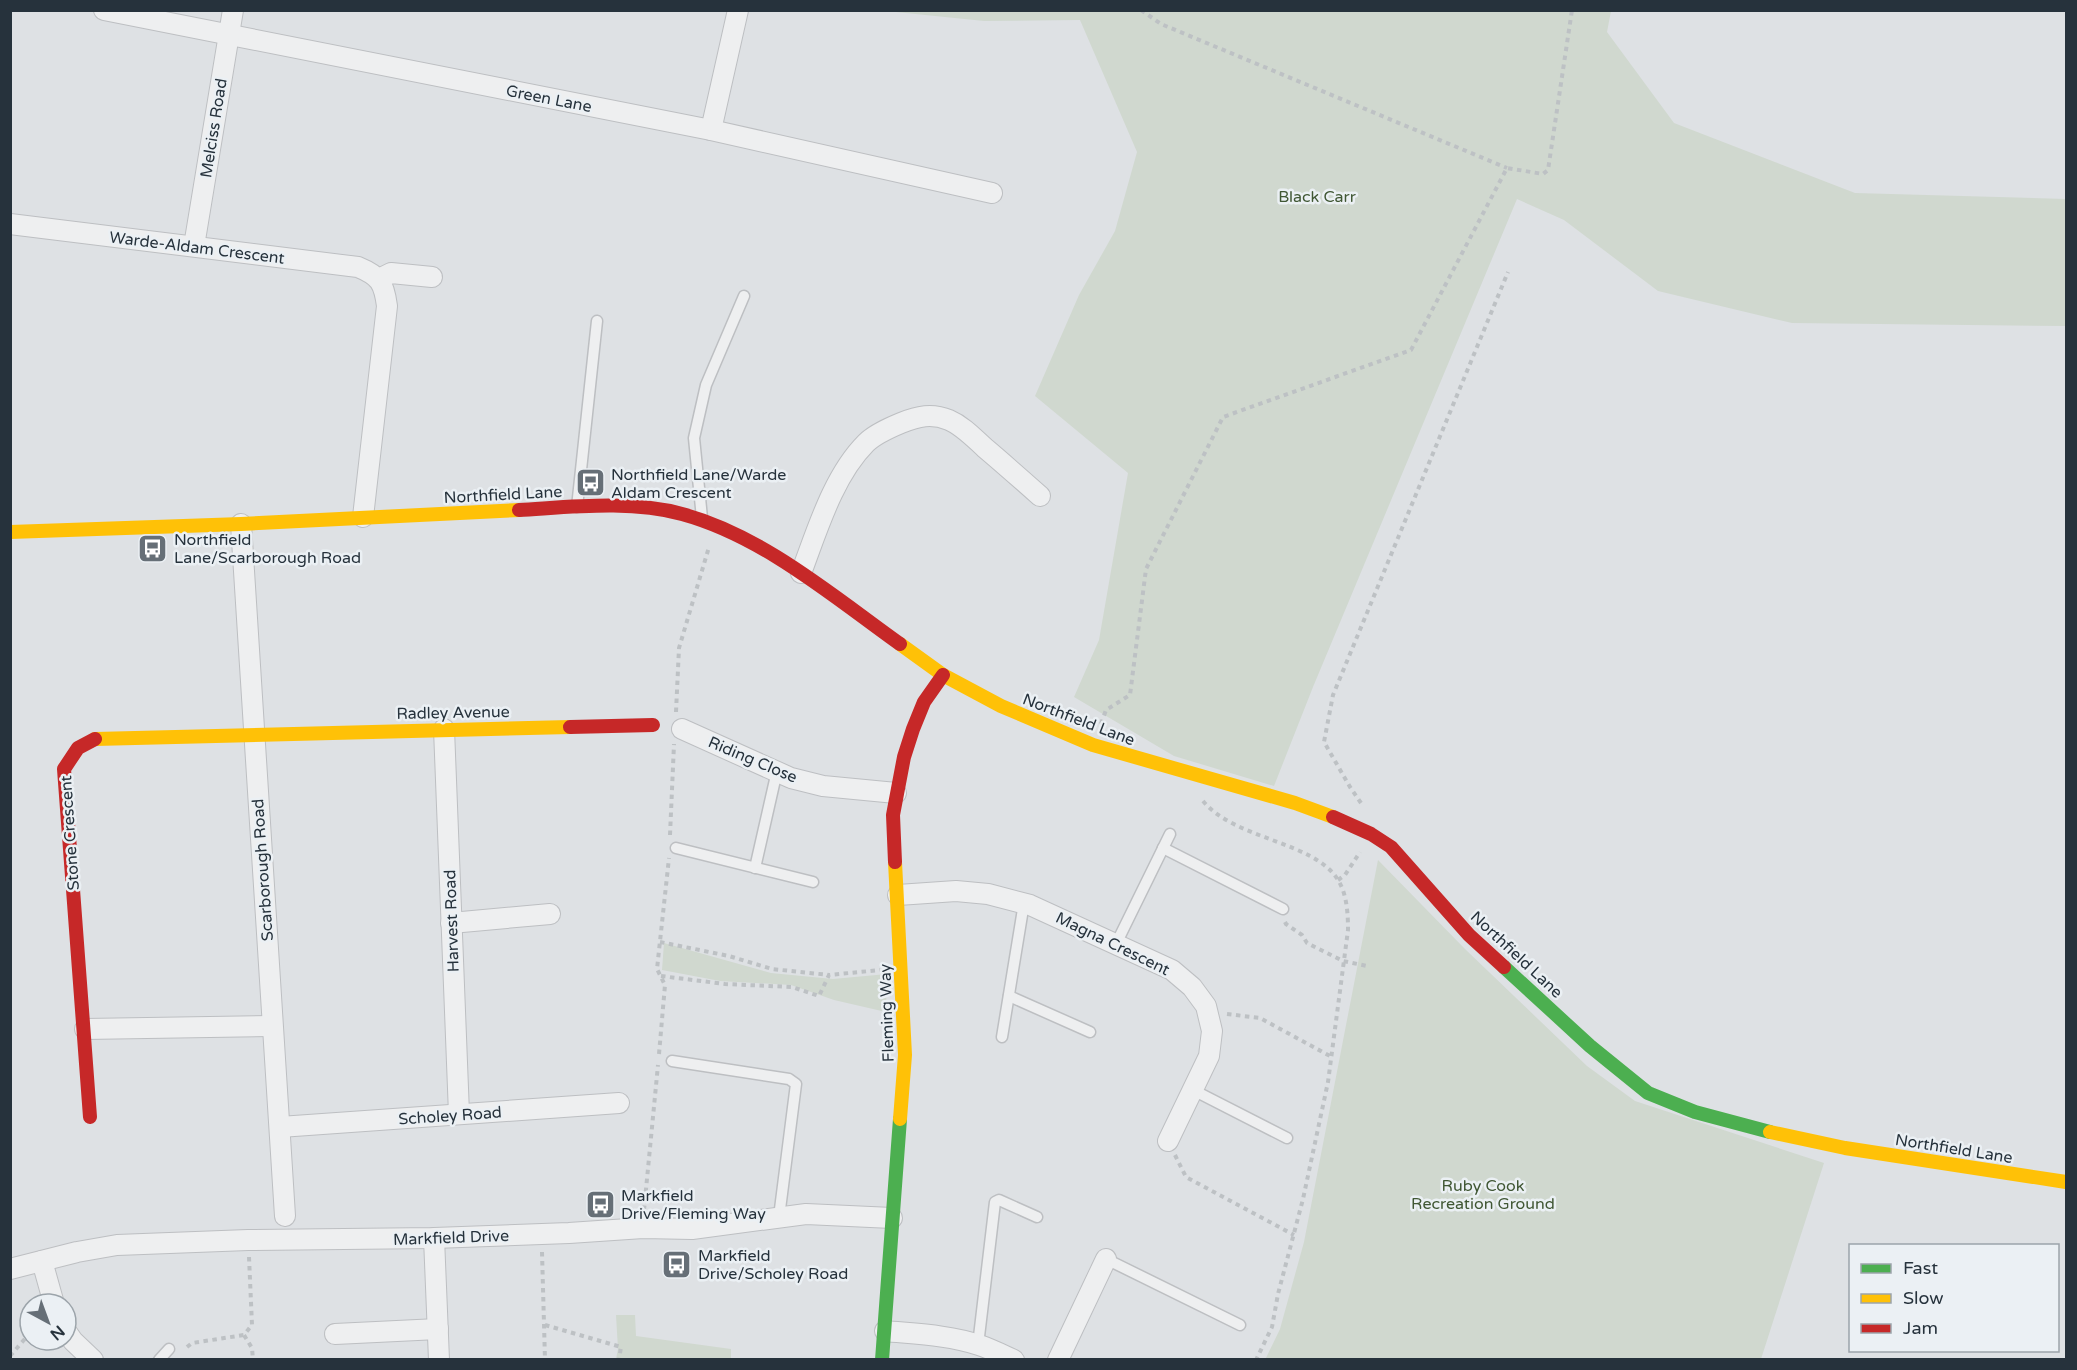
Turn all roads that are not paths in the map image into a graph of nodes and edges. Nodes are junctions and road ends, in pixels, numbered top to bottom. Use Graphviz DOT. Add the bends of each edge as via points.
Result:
graph roads {
  1 [pos="104,10"];
  2 [pos="233,10"];
  3 [pos="738,10"];
  4 [pos="229,34"];
  5 [pos="711,130"];
  6 [pos="992,193"];
  7 [pos="10,224"];
  8 [pos="194,246"];
  9 [pos="432,277"];
  10 [pos="379,279"];
  11 [pos="744,297"];
  12 [pos="597,321"];
  13 [pos="1040,496"];
  14 [pos="577,507"];
  15 [pos="363,517"];
  16 [pos="241,524"];
  17 [pos="709,524"];
  18 [pos="10,532"];
  19 [pos="801,573"];
  20 [pos="943,675"];
  21 [pos="653,725"];
  22 [pos="444,729"];
  23 [pos="677,729"];
  24 [pos="254,734"];
  25 [pos="777,771"];
  26 [pos="896,793"];
  27 [pos="1170,834"];
  28 [pos="1163,848"];
  29 [pos="672,849"];
  30 [pos="755,868"];
  31 [pos="813,882"];
  32 [pos="898,895"];
  33 [pos="1024,903"];
  34 [pos="1283,909"];
  35 [pos="550,914"];
  36 [pos="451,923"];
  37 [pos="1116,944"];
  38 [pos="1009,996"];
  39 [pos="272,1026"];
  40 [pos="85,1029"];
  41 [pos="1090,1032"];
  42 [pos="1002,1037"];
  43 [pos="672,1060"];
  44 [pos="1193,1090"];
  45 [pos="619,1103"];
  46 [pos="459,1114"];
  47 [pos="90,1117"];
  48 [pos="280,1127"];
  49 [pos="1287,1138"];
  50 [pos="1168,1141"];
  51 [pos="2067,1182"];
  52 [pos="285,1216"];
  53 [pos="780,1217"];
  54 [pos="1036,1217"];
  55 [pos="892,1218"];
  56 [pos="434,1238"];
  57 [pos="1107,1259"];
  58 [pos="42,1261"];
  59 [pos="10,1269"];
  60 [pos="51,1292"];
  61 [pos="1240,1324"];
  62 [pos="438,1329"];
  63 [pos="885,1331"];
  64 [pos="335,1334"];
  65 [pos="978,1345"];
  66 [pos="78,1346"];
  67 [pos="169,1349"];
  68 [pos="93,1359"];
  69 [pos="159,1359"];
  70 [pos="439,1359"];
  71 [pos="882,1359"];
  72 [pos="1014,1359"];
  73 [pos="1058,1359"];
  1 -- 4 [label="street, Green Lane"];
  2 -- 4 [label="street, Melciss Road"];
  3 -- 5 [label="street"];
  4 -- 5 [label="street, Green Lane"];
  4 -- 8 [label="street, Melciss Road"];
  5 -- 6 [label="street, Green Lane"];
  7 -- 8 [label="street, Warde-Aldam Crescent"];
  8 -- 10 [label="street, Warde-Aldam Crescent" via="358,267"];
  9 -- 10 [label="street" via="391,273"];
  10 -- 15 [label="street" via="387,306"];
  11 -- 17 [label="lane" via="706,385 694,438"];
  12 -- 14 [label="lane"];
  13 -- 19 [label="street" via="952,421 934,415 915,417 867,442 855,457 821,518"];
  14 -- 15 [label="street, Northfield Lane"];
  14 -- 17 [label="street, Northfield Lane" via="632,507 682,514"];
  15 -- 16 [label="street, Northfield Lane"];
  16 -- 18 [label="street, Northfield Lane"];
  16 -- 24 [label="street, Scarborough Road"];
  17 -- 19 [label="street, Northfield Lane" via="752,543"];
  19 -- 20 [label="street, Northfield Lane"];
  20 -- 26 [label="street, Fleming Way" via="924,702"];
  20 -- 51 [label="street, Northfield Lane" via="1001,706 1093,745 1295,803 1371,834 1391,847 1469,935 1590,1046 1648,1093 1695,1112 1785,1136"];
  21 -- 22 [label="street, Radley Avenue"];
  22 -- 24 [label="street, Radley Avenue"];
  22 -- 36 [label="street, Harvest Road"];
  23 -- 25 [label="street, Riding Close"];
  24 -- 39 [label="street, Scarborough Road"];
  24 -- 40 [label="street, Stone Crescent" via="102,738 88,740 73,751 64,769"];
  25 -- 26 [label="street, Riding Close" via="823,786"];
  25 -- 30 [label="lane"];
  26 -- 32 [label="street, Fleming Way" via="893,815"];
  27 -- 28 [label="lane"];
  28 -- 34 [label="lane"];
  28 -- 37 [label="lane"];
  29 -- 30 [label="lane"];
  30 -- 31 [label="lane"];
  32 -- 33 [label="street, Magna Crescent" via="956,891"];
  32 -- 55 [label="street, Fleming Way" via="905,1075"];
  33 -- 37 [label="street, Magna Crescent"];
  33 -- 38 [label="lane"];
  35 -- 36 [label="street"];
  36 -- 46 [label="street, Harvest Road"];
  37 -- 44 [label="street, Magna Crescent" via="1172,970 1206,1006 1212,1031 1209,1056"];
  38 -- 41 [label="lane"];
  38 -- 42 [label="lane"];
  39 -- 40 [label="street"];
  39 -- 48 [label="street, Scarborough Road"];
  40 -- 47 [label="street, Stone Crescent"];
  43 -- 53 [label="lane" via="789,1079 796,1084"];
  44 -- 49 [label="lane"];
  44 -- 50 [label="street, Magna Crescent"];
  45 -- 46 [label="street, Scholey Road"];
  46 -- 48 [label="street, Scholey Road"];
  48 -- 52 [label="street, Scarborough Road"];
  53 -- 55 [label="street, Markfield Drive" via="833,1214"];
  53 -- 56 [label="street, Markfield Drive" via="692,1229"];
  54 -- 65 [label="lane" via="999,1200 995,1202"];
  55 -- 63 [label="street, Fleming Way"];
  56 -- 58 [label="street, Markfield Drive" via="117,1245"];
  56 -- 62 [label="street"];
  57 -- 61 [label="lane"];
  57 -- 73 [label="street"];
  58 -- 59 [label="street, Markfield Drive"];
  58 -- 60 [label="street"];
  62 -- 64 [label="street"];
  62 -- 70 [label="street"];
  63 -- 65 [label="street"];
  63 -- 71 [label="street, Fleming Way"];
  65 -- 72 [label="street"];
  66 -- 68 [label="street"];
  67 -- 69 [label="lane"];
}
